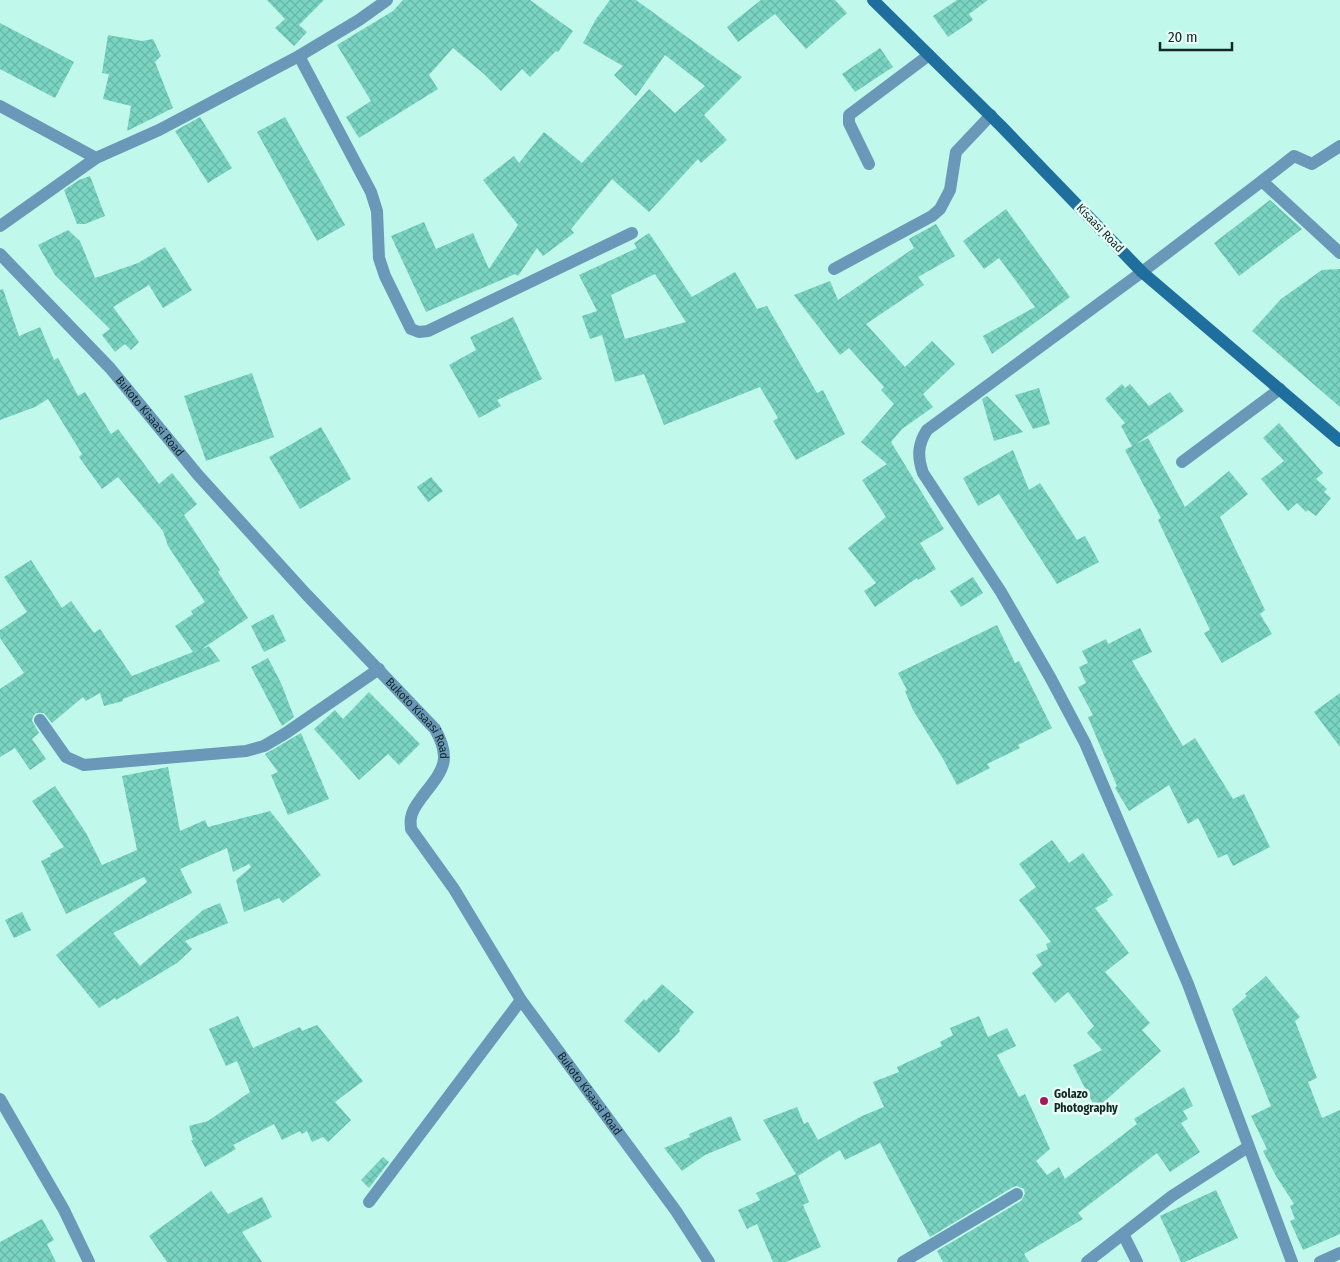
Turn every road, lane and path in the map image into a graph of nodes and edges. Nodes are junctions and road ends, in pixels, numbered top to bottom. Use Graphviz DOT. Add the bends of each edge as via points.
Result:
graph roads {
  1 [pos="387,0"];
  2 [pos="873,0"];
  3 [pos="929,55"];
  4 [pos="299,56"];
  5 [pos="0,106"];
  6 [pos="991,115"];
  7 [pos="1340,146"];
  8 [pos="96,158"];
  9 [pos="869,164"];
  10 [pos="1262,181"];
  11 [pos="0,226"];
  12 [pos="632,233"];
  13 [pos="1340,253"];
  14 [pos="0,254"];
  15 [pos="834,269"];
  16 [pos="1142,272"];
  17 [pos="1280,389"];
  18 [pos="1340,440"];
  19 [pos="1182,462"];
  20 [pos="379,669"];
  21 [pos="40,720"];
  22 [pos="522,1000"];
  23 [pos="0,1099"];
  24 [pos="1248,1148"];
  25 [pos="1018,1194"];
  26 [pos="369,1202"];
  27 [pos="1123,1234"];
  28 [pos="1340,1252"];
  29 [pos="90,1262"];
  30 [pos="709,1262"];
  31 [pos="904,1262"];
  32 [pos="1086,1262"];
  33 [pos="1137,1262"];
  34 [pos="1292,1262"];
  35 [pos="1320,1262"];
  1 -- 4 [label="street"];
  2 -- 3 [label="main road, Kisaasi Road"];
  3 -- 6 [label="main road, Kisaasi Road"];
  3 -- 9 [label="street" via="849,115 849,123"];
  4 -- 8 [label="street" via="159,130"];
  4 -- 12 [label="street" via="371,192 377,211 379,258 412,330 428,332"];
  5 -- 8 [label="street"];
  6 -- 15 [label="street" via="956,152 950,190 940,209"];
  6 -- 16 [label="main road, Kisaasi Road"];
  7 -- 10 [label="street" via="1312,164 1294,156"];
  8 -- 11 [label="street"];
  10 -- 13 [label="street"];
  10 -- 16 [label="street"];
  14 -- 20 [label="street, Bukoto Kisaasi Road" via="110,368 198,475"];
  16 -- 17 [label="main road, Kisaasi Road"];
  16 -- 24 [label="street" via="927,430 921,440 919,461 923,473 1006,600 1085,743 1188,984"];
  17 -- 18 [label="main road, Kisaasi Road"];
  17 -- 19 [label="street"];
  20 -- 21 [label="street" via="286,733 264,746 246,751 84,765 66,757"];
  20 -- 22 [label="street, Bukoto Kisaasi Road" via="435,728 442,741 442,772 414,807 412,829 454,889"];
  22 -- 26 [label="street"];
  22 -- 30 [label="street, Bukoto Kisaasi Road" via="676,1211"];
  23 -- 29 [label="street"];
  24 -- 27 [label="street" via="1172,1196"];
  24 -- 34 [label="street"];
  25 -- 31 [label="street"];
  27 -- 32 [label="street"];
  27 -- 33 [label="street"];
  28 -- 35 [label="street"];
}
